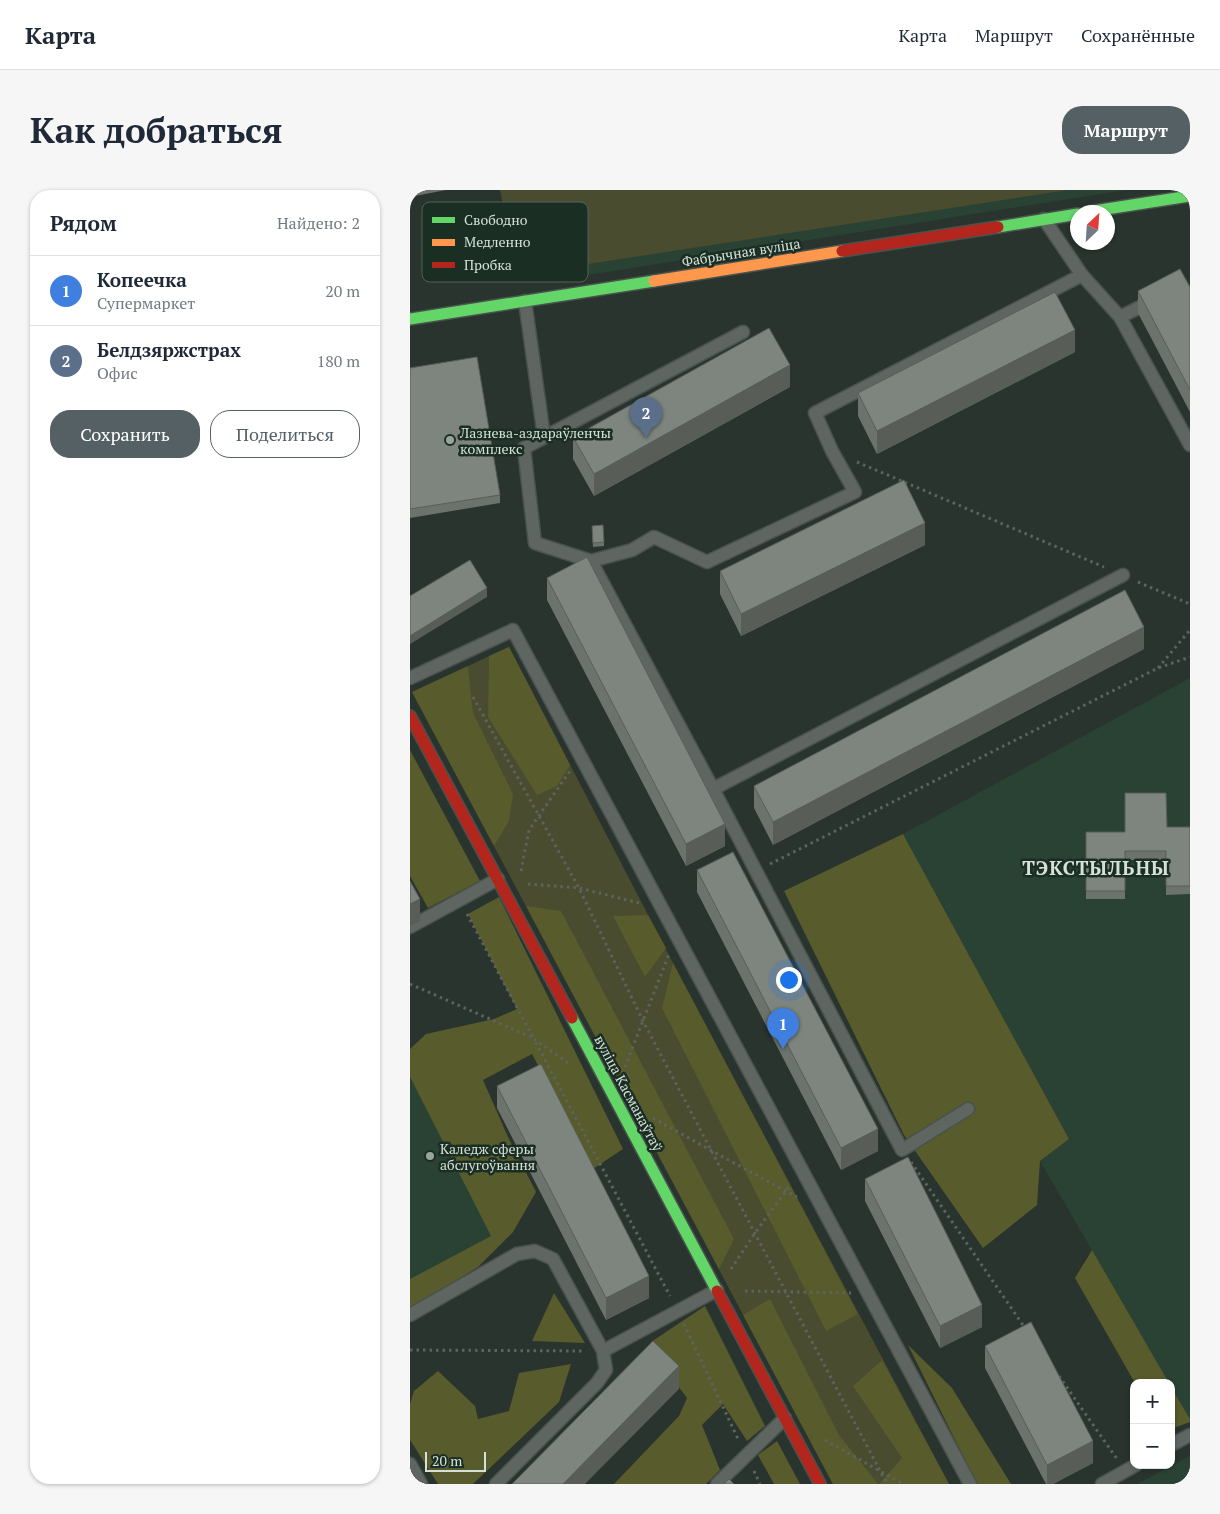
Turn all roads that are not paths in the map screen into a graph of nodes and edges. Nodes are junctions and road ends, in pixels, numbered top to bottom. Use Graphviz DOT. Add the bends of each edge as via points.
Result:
graph roads {
  1 [pos="1190,196"];
  2 [pos="1115,208"];
  3 [pos="1070,215"];
  4 [pos="1044,219"];
  5 [pos="1082,275"];
  6 [pos="1164,295"];
  7 [pos="525,301"];
  8 [pos="1120,317"];
  9 [pos="410,320"];
  10 [pos="743,332"];
  11 [pos="544,437"];
  12 [pos="1190,445"];
  13 [pos="591,561"];
  14 [pos="1123,575"];
  15 [pos="410,678"];
  16 [pos="410,716"];
  17 [pos="713,789"];
  18 [pos="501,884"];
  19 [pos="410,928"];
  20 [pos="968,1109"];
  21 [pos="717,1290"];
  22 [pos="410,1315"];
  23 [pos="603,1351"];
  24 [pos="785,1418"];
  25 [pos="1190,1435"];
  26 [pos="1175,1443"];
  27 [pos="410,1464"];
  28 [pos="1130,1468"];
  29 [pos="421,1484"];
  30 [pos="496,1484"];
  31 [pos="718,1484"];
  32 [pos="820,1484"];
  33 [pos="970,1484"];
  34 [pos="1102,1484"];
  1 -- 2 [label="street"];
  3 -- 4 [label="street, Фабрычная вуліца"];
  4 -- 5 [label="lane"];
  4 -- 7 [label="street, Фабрычная вуліца"];
  5 -- 8 [label="lane"];
  5 -- 13 [label="lane" via="815,414 855,492 707,562 654,537 632,550"];
  6 -- 8 [label="lane"];
  7 -- 9 [label="street, Фабрычная вуліца"];
  7 -- 11 [label="lane"];
  8 -- 12 [label="lane"];
  10 -- 11 [label="lane"];
  11 -- 13 [label="lane" via="524,448 535,543"];
  13 -- 17 [label="lane"];
  14 -- 17 [label="lane"];
  15 -- 33 [label="lane" via="513,630"];
  16 -- 18 [label="street, вуліца Касманаўтаў"];
  17 -- 20 [label="lane" via="902,1150"];
  18 -- 19 [label="lane"];
  18 -- 21 [label="street, вуліца Касманаўтаў"];
  21 -- 23 [label="lane"];
  21 -- 24 [label="street, вуліца Касманаўтаў"];
  22 -- 23 [label="lane" via="518,1254 535,1251 553,1259"];
  23 -- 30 [label="lane" via="606,1370 597,1382"];
  24 -- 31 [label="lane"];
  24 -- 32 [label="street, вуліца Касманаўтаў"];
  25 -- 26 [label="lane"];
  27 -- 29 [label="lane"];
  28 -- 34 [label="lane"];
}
